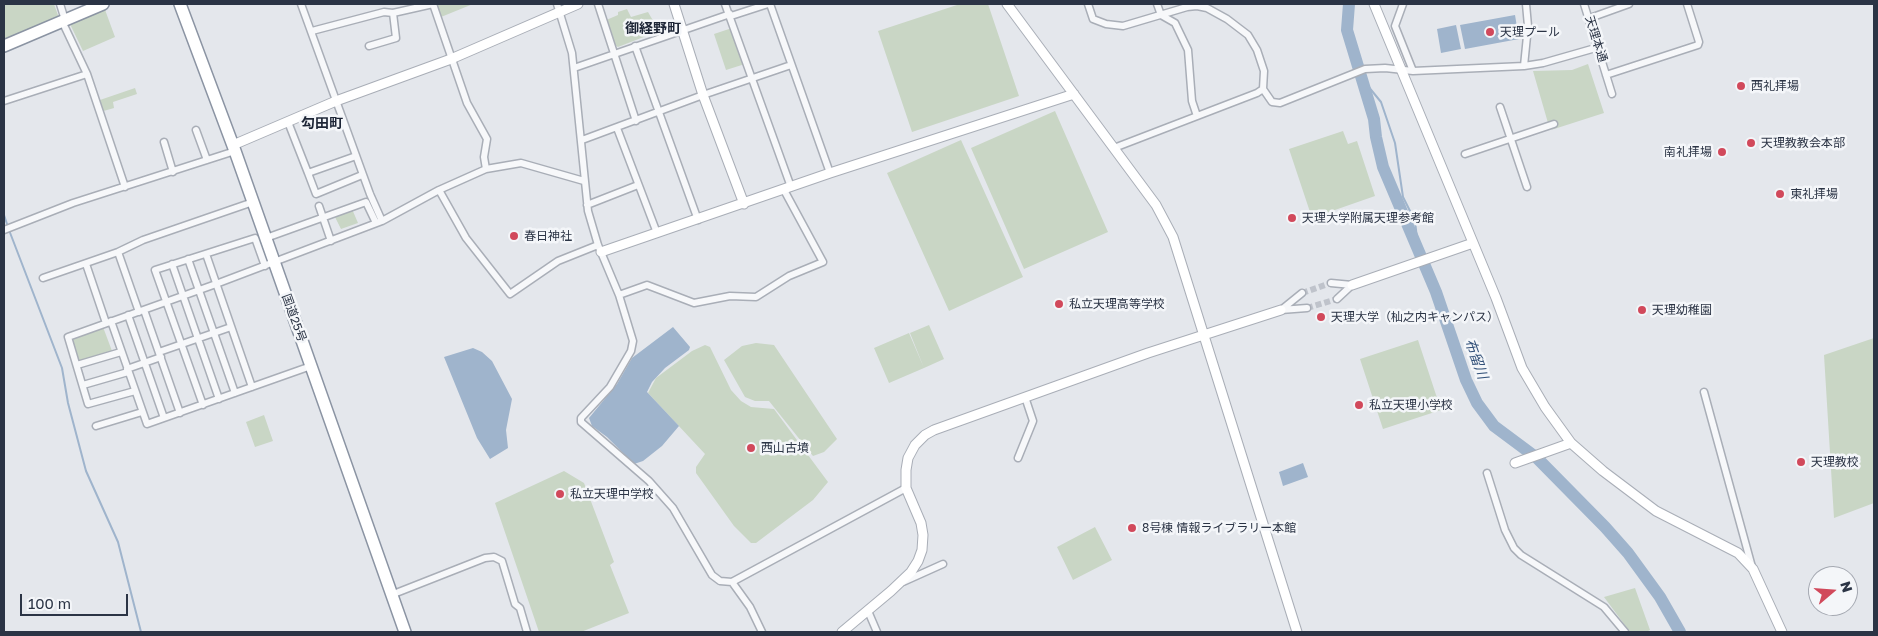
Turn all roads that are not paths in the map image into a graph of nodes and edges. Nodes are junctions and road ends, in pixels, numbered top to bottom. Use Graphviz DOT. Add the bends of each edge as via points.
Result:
graph roads {
  1 [pos="60,4"];
  2 [pos="103,4"];
  3 [pos="180,4"];
  4 [pos="301,4"];
  5 [pos="433,4"];
  6 [pos="578,4"];
  7 [pos="598,4"];
  8 [pos="674,4"];
  9 [pos="725,4"];
  10 [pos="769,4"];
  11 [pos="1008,4"];
  12 [pos="1088,4"];
  13 [pos="1157,4"];
  14 [pos="1374,4"];
  15 [pos="1403,4"];
  16 [pos="1526,4"];
  17 [pos="1584,4"];
  18 [pos="1629,4"];
  19 [pos="1687,4"];
  20 [pos="559,8"];
  21 [pos="393,14"];
  22 [pos="730,15"];
  23 [pos="1161,15"];
  24 [pos="1590,18"];
  25 [pos="64,21"];
  26 [pos="682,29"];
  27 [pos="312,31"];
  28 [pos="4,46"];
  29 [pos="369,46"];
  30 [pos="635,46"];
  31 [pos="1598,47"];
  32 [pos="614,54"];
  33 [pos="451,59"];
  34 [pos="791,65"];
  35 [pos="1524,66"];
  36 [pos="574,68"];
  37 [pos="1401,69"];
  38 [pos="1413,71"];
  39 [pos="87,74"];
  40 [pos="1606,74"];
  41 [pos="752,78"];
  42 [pos="1263,89"];
  43 [pos="1074,94"];
  44 [pos="1612,94"];
  45 [pos="703,95"];
  46 [pos="4,101"];
  47 [pos="336,101"];
  48 [pos="1500,107"];
  49 [pos="658,113"];
  50 [pos="1197,116"];
  51 [pos="636,121"];
  52 [pos="288,122"];
  53 [pos="1554,124"];
  54 [pos="617,128"];
  55 [pos="196,130"];
  56 [pos="1511,138"];
  57 [pos="582,140"];
  58 [pos="164,142"];
  59 [pos="234,148"];
  60 [pos="1114,148"];
  61 [pos="1465,154"];
  62 [pos="356,156"];
  63 [pos="206,160"];
  64 [pos="486,169"];
  65 [pos="173,172"];
  66 [pos="308,173"];
  67 [pos="830,173"];
  68 [pos="362,175"];
  69 [pos="584,181"];
  70 [pos="638,185"];
  71 [pos="125,187"];
  72 [pos="1527,187"];
  73 [pos="788,189"];
  74 [pos="439,190"];
  75 [pos="253,202"];
  76 [pos="744,204"];
  77 [pos="587,205"];
  78 [pos="319,206"];
  79 [pos="323,217"];
  80 [pos="698,220"];
  81 [pos="379,222"];
  82 [pos="4,230"];
  83 [pos="657,233"];
  84 [pos="266,238"];
  85 [pos="331,241"];
  86 [pos="1473,242"];
  87 [pos="599,248"];
  88 [pos="118,252"];
  89 [pos="206,254"];
  90 [pos="188,259"];
  91 [pos="86,264"];
  92 [pos="172,264"];
  93 [pos="270,264"];
  94 [pos="43,278"];
  95 [pos="1331,283"];
  96 [pos="216,284"];
  97 [pos="1352,285"];
  98 [pos="199,290"];
  99 [pos="1302,293"];
  100 [pos="619,295"];
  101 [pos="183,296"];
  102 [pos="1337,299"];
  103 [pos="166,302"];
  104 [pos="1307,308"];
  105 [pos="1280,310"];
  106 [pos="141,311"];
  107 [pos="128,315"];
  108 [pos="109,322"];
  109 [pos="231,327"];
  110 [pos="214,333"];
  111 [pos="1202,335"];
  112 [pos="198,338"];
  113 [pos="181,344"];
  114 [pos="121,352"];
  115 [pos="160,354"];
  116 [pos="145,363"];
  117 [pos="77,364"];
  118 [pos="312,366"];
  119 [pos="128,370"];
  120 [pos="83,385"];
  121 [pos="252,387"];
  122 [pos="135,391"];
  123 [pos="1704,392"];
  124 [pos="235,393"];
  125 [pos="1025,397"];
  126 [pos="219,399"];
  127 [pos="203,405"];
  128 [pos="142,412"];
  129 [pos="180,413"];
  130 [pos="164,418"];
  131 [pos="96,426"];
  132 [pos="1571,443"];
  133 [pos="1018,458"];
  134 [pos="1515,462"];
  135 [pos="1487,473"];
  136 [pos="906,488"];
  137 [pos="943,564"];
  138 [pos="1753,569"];
  139 [pos="732,582"];
  140 [pos="898,584"];
  141 [pos="391,595"];
  142 [pos="868,611"];
  143 [pos="405,632"];
  144 [pos="527,632"];
  145 [pos="762,632"];
  146 [pos="842,632"];
  147 [pos="877,632"];
  148 [pos="1297,632"];
  149 [pos="1624,632"];
  150 [pos="1782,632"];
  1 -- 25 [label="street"];
  2 -- 25 [label="highway"];
  3 -- 59 [label="highway, 国道25号"];
  4 -- 27 [label="street"];
  5 -- 21 [label="street"];
  5 -- 33 [label="street"];
  6 -- 20 [label="street"];
  7 -- 32 [label="street"];
  8 -- 26 [label="street"];
  9 -- 22 [label="street"];
  10 -- 22 [label="street"];
  10 -- 34 [label="street"];
  11 -- 43 [label="street"];
  12 -- 23 [label="street" via="1093,19 1106,24 1123,26"];
  13 -- 23 [label="street"];
  14 -- 37 [label="street"];
  15 -- 38 [label="street" via="1395,26"];
  16 -- 35 [label="street" via="1528,26"];
  17 -- 24 [label="street, 天理本通"];
  18 -- 24 [label="street"];
  19 -- 40 [label="street" via="1698,45"];
  20 -- 33 [label="street"];
  20 -- 36 [label="street"];
  21 -- 27 [label="street" via="384,12"];
  21 -- 29 [label="street" via="396,38"];
  22 -- 26 [label="street"];
  22 -- 41 [label="street"];
  23 -- 42 [label="street" via="1196,6 1218,13 1240,28 1248,35 1261,60 1265,79"];
  23 -- 50 [label="street" via="1175,24 1188,50 1192,100"];
  24 -- 31 [label="street, 天理本通"];
  25 -- 28 [label="highway"];
  25 -- 39 [label="street"];
  26 -- 30 [label="street"];
  26 -- 45 [label="street"];
  27 -- 47 [label="street"];
  30 -- 32 [label="street"];
  30 -- 49 [label="street"];
  31 -- 35 [label="street"];
  31 -- 40 [label="street, 天理本通"];
  32 -- 36 [label="street"];
  32 -- 51 [label="street"];
  33 -- 47 [label="street"];
  33 -- 64 [label="street" via="467,104 487,139"];
  34 -- 41 [label="street"];
  34 -- 67 [label="street"];
  35 -- 38 [label="street"];
  36 -- 57 [label="street"];
  37 -- 38 [label="street"];
  37 -- 42 [label="street" via="1365,69 1280,103 1272,102"];
  37 -- 86 [label="street"];
  39 -- 46 [label="street"];
  39 -- 71 [label="street"];
  40 -- 44 [label="street, 天理本通"];
  41 -- 45 [label="street"];
  41 -- 73 [label="street"];
  42 -- 50 [label="street"];
  43 -- 60 [label="street"];
  43 -- 67 [label="street"];
  45 -- 49 [label="street"];
  45 -- 76 [label="street"];
  47 -- 52 [label="street"];
  47 -- 62 [label="street"];
  48 -- 56 [label="street"];
  49 -- 51 [label="street"];
  49 -- 80 [label="street"];
  50 -- 60 [label="street"];
  51 -- 54 [label="street"];
  52 -- 59 [label="street"];
  52 -- 66 [label="street"];
  53 -- 56 [label="street"];
  54 -- 57 [label="street"];
  54 -- 70 [label="street"];
  55 -- 63 [label="street"];
  56 -- 61 [label="street"];
  56 -- 72 [label="street"];
  57 -- 69 [label="street"];
  58 -- 65 [label="street"];
  59 -- 63 [label="street"];
  59 -- 75 [label="highway, 国道25号"];
  60 -- 111 [label="street" via="1156,205 1173,237"];
  62 -- 66 [label="street"];
  62 -- 68 [label="street"];
  63 -- 65 [label="street"];
  64 -- 69 [label="street" via="520,163"];
  64 -- 74 [label="street"];
  65 -- 71 [label="street"];
  66 -- 68 [label="street" via="316,194"];
  67 -- 73 [label="street"];
  68 -- 81 [label="street"];
  69 -- 77 [label="street"];
  70 -- 77 [label="street"];
  70 -- 83 [label="street"];
  71 -- 82 [label="street"];
  73 -- 76 [label="street"];
  73 -- 100 [label="street" via="823,262 789,276 756,297 730,296 694,303 647,285"];
  74 -- 81 [label="street"];
  74 -- 87 [label="street" via="466,238 510,294 558,262"];
  75 -- 84 [label="highway, 国道25号"];
  75 -- 88 [label="street" via="143,240"];
  76 -- 80 [label="street"];
  77 -- 87 [label="street"];
  78 -- 79 [label="street"];
  79 -- 81 [label="street" via="366,202"];
  79 -- 84 [label="street"];
  79 -- 85 [label="street"];
  80 -- 83 [label="street"];
  81 -- 85 [label="street"];
  83 -- 87 [label="street"];
  84 -- 93 [label="highway, 国道25号"];
  85 -- 93 [label="street"];
  86 -- 97 [label="street"];
  86 -- 132 [label="street" via="1522,368"];
  87 -- 100 [label="street"];
  88 -- 91 [label="street"];
  88 -- 106 [label="street"];
  89 -- 90 [label="street"];
  89 -- 93 [label="street" via="255,238"];
  89 -- 96 [label="street"];
  90 -- 92 [label="street"];
  90 -- 98 [label="street"];
  91 -- 94 [label="street"];
  91 -- 108 [label="street"];
  92 -- 101 [label="street"];
  92 -- 103 [label="street" via="155,270"];
  93 -- 96 [label="street"];
  93 -- 118 [label="highway, 国道25号"];
  95 -- 97 [label="street"];
  96 -- 98 [label="street"];
  96 -- 109 [label="street"];
  97 -- 102 [label="street"];
  98 -- 101 [label="street"];
  98 -- 110 [label="street"];
  99 -- 105 [label="street"];
  100 -- 139 [label="street" via="632,341 631,351 610,387 581,418 581,422 649,481 673,508 712,575 720,581"];
  101 -- 103 [label="street"];
  101 -- 112 [label="street"];
  103 -- 106 [label="street"];
  103 -- 113 [label="street"];
  104 -- 105 [label="street"];
  105 -- 111 [label="street"];
  106 -- 107 [label="street"];
  106 -- 115 [label="street"];
  107 -- 108 [label="street"];
  107 -- 116 [label="street"];
  108 -- 114 [label="street"];
  108 -- 117 [label="street" via="68,337"];
  109 -- 110 [label="street"];
  109 -- 121 [label="street"];
  110 -- 112 [label="street"];
  110 -- 124 [label="street"];
  111 -- 125 [label="street"];
  111 -- 148 [label="street"];
  112 -- 113 [label="street"];
  112 -- 126 [label="street"];
  113 -- 115 [label="street"];
  113 -- 127 [label="street"];
  114 -- 117 [label="street"];
  114 -- 119 [label="street"];
  115 -- 116 [label="street"];
  115 -- 129 [label="street"];
  116 -- 119 [label="street"];
  116 -- 130 [label="street"];
  117 -- 120 [label="street"];
  118 -- 121 [label="street"];
  118 -- 141 [label="highway, 国道25号"];
  119 -- 120 [label="street"];
  119 -- 122 [label="street"];
  120 -- 122 [label="street" via="88,404"];
  121 -- 124 [label="street"];
  122 -- 128 [label="street"];
  123 -- 138 [label="street"];
  124 -- 126 [label="street"];
  125 -- 133 [label="street" via="1033,420"];
  125 -- 136 [label="street" via="925,435 908,458"];
  126 -- 127 [label="street"];
  127 -- 129 [label="street"];
  128 -- 130 [label="street" via="146,424"];
  128 -- 131 [label="street"];
  129 -- 130 [label="street"];
  132 -- 134 [label="street"];
  132 -- 138 [label="street" via="1656,511 1738,553"];
  135 -- 149 [label="street" via="1514,548 1604,607"];
  136 -- 139 [label="street"];
  136 -- 140 [label="street" via="921,524 922,550 912,572"];
  137 -- 140 [label="street"];
  138 -- 150 [label="street"];
  139 -- 145 [label="street" via="750,607"];
  140 -- 142 [label="street"];
  141 -- 143 [label="highway, 国道25号"];
  141 -- 144 [label="street" via="494,557 502,561"];
  142 -- 146 [label="street"];
  142 -- 147 [label="street"];
}
